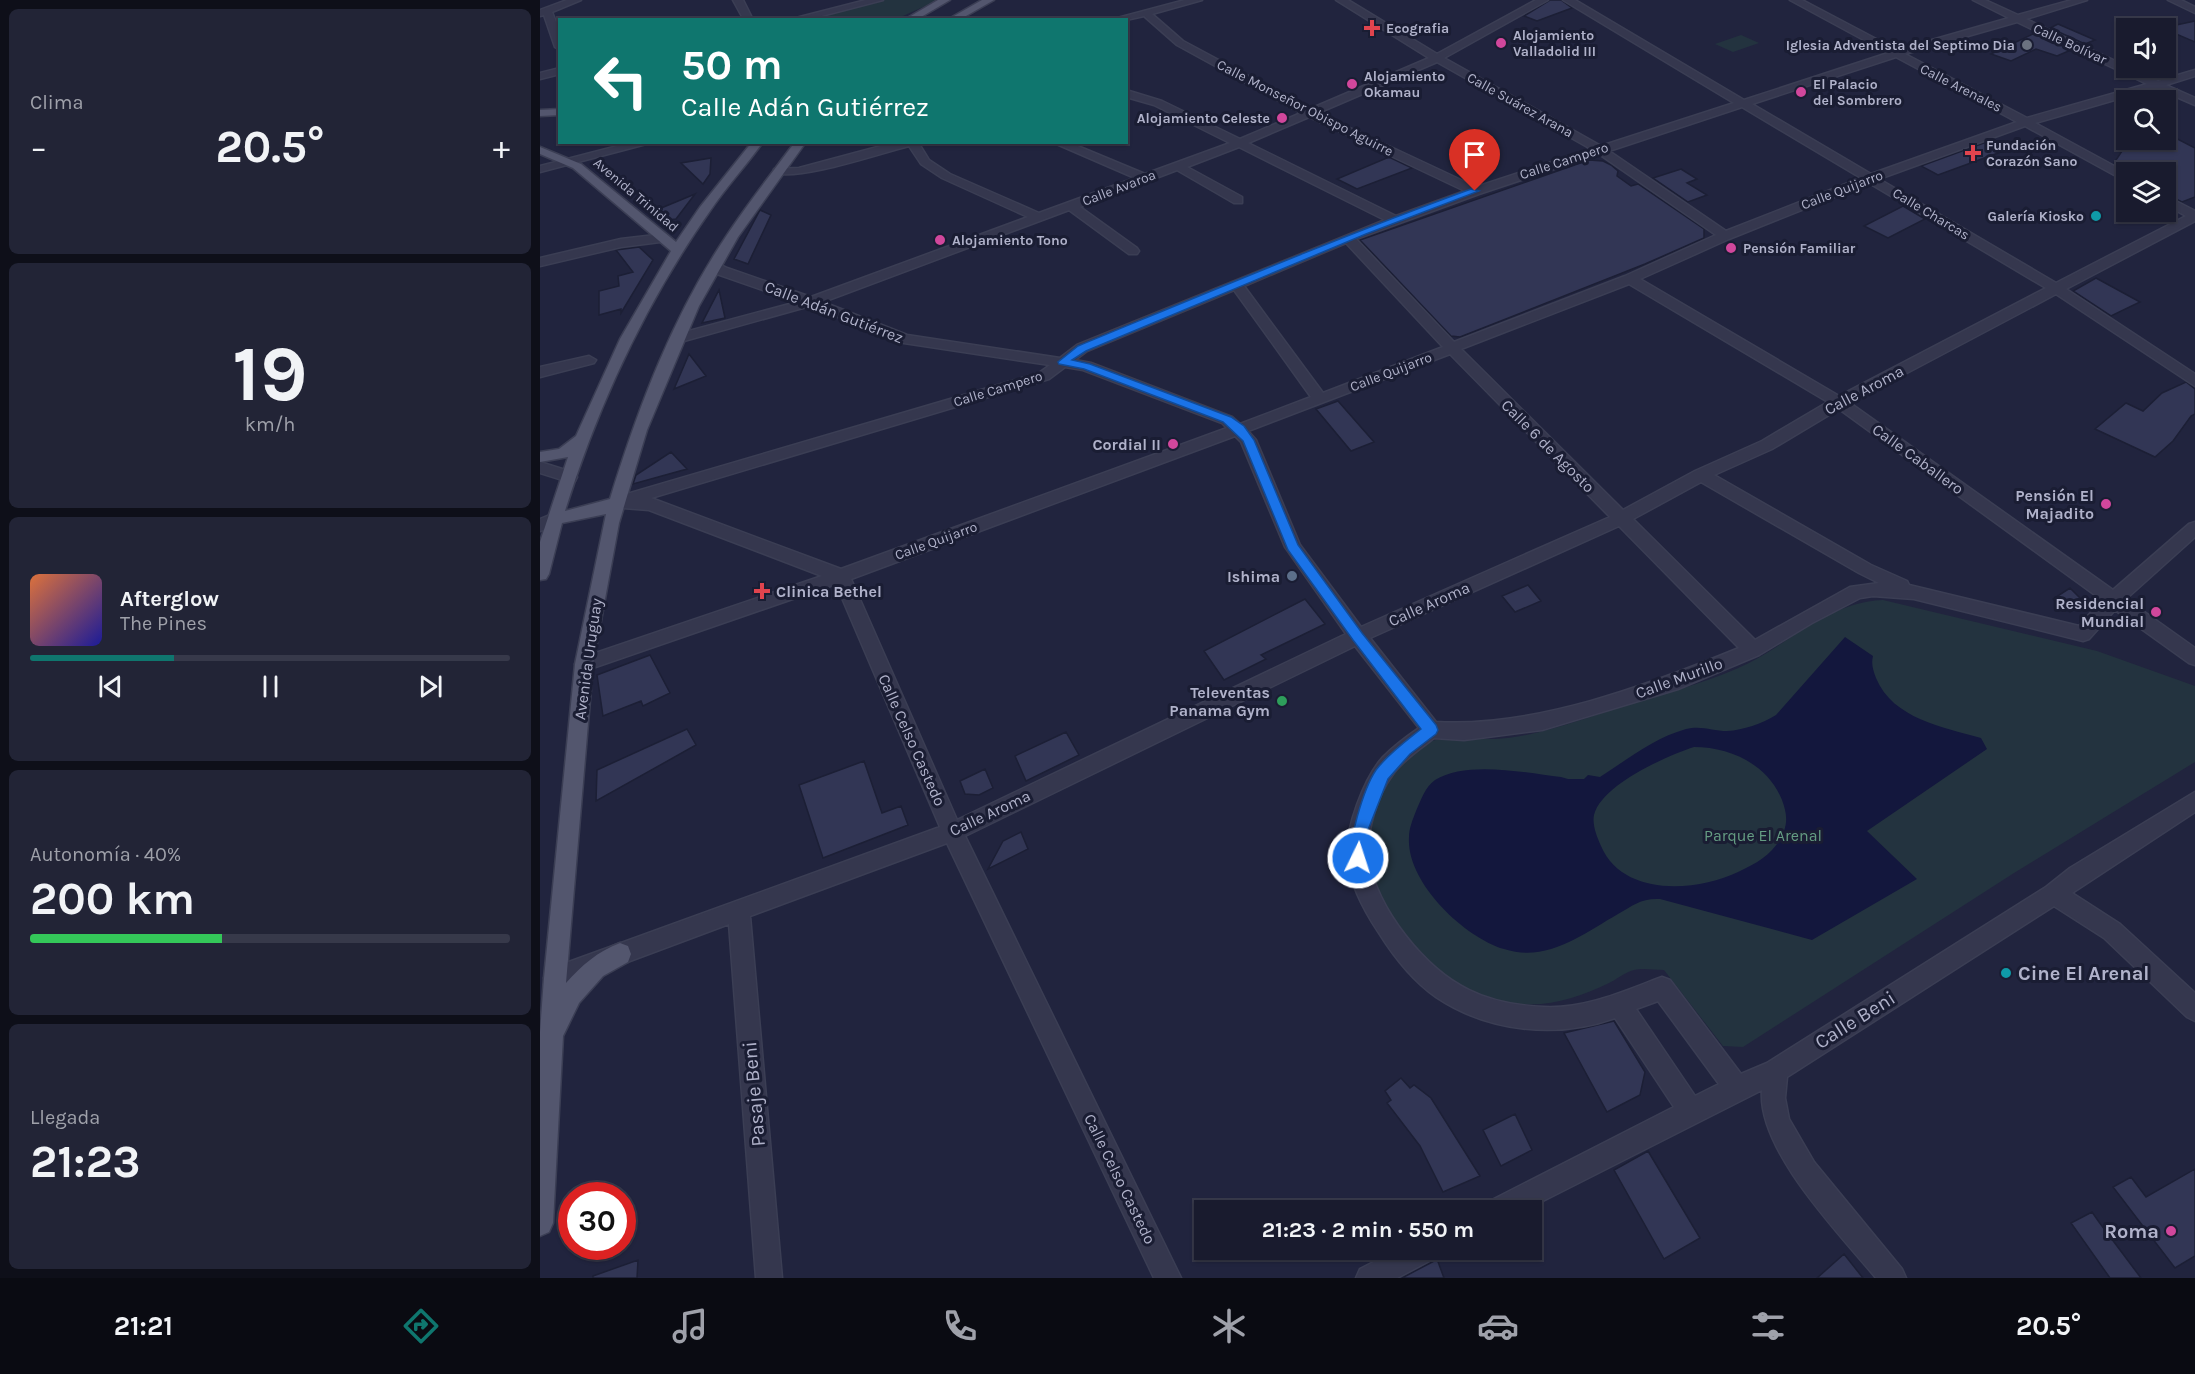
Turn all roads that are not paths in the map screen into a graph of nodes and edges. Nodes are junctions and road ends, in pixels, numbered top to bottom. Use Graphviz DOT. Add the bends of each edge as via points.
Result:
graph roads {
  1 [pos="576,0"];
  2 [pos="738,0"];
  3 [pos="878,0"];
  4 [pos="945,0"];
  5 [pos="989,0"];
  6 [pos="1197,0"];
  7 [pos="1341,0"];
  8 [pos="1543,0"];
  9 [pos="1568,0"];
  10 [pos="1795,0"];
  11 [pos="1978,0"];
  12 [pos="2082,0"];
  13 [pos="2173,0"];
  14 [pos="855,2"];
  15 [pos="2195,10"];
  16 [pos="544,12"];
  17 [pos="1145,12"];
  18 [pos="748,18"];
  19 [pos="799,18"];
  20 [pos="912,18"];
  21 [pos="955,18"];
  22 [pos="1122,18"];
  23 [pos="2018,20"];
  24 [pos="558,43"];
  25 [pos="1895,54"];
  26 [pos="1437,58"];
  27 [pos="558,72"];
  28 [pos="2195,73"];
  29 [pos="540,76"];
  30 [pos="2158,85"];
  31 [pos="1128,94"];
  32 [pos="2195,102"];
  33 [pos="1743,103"];
  34 [pos="558,112"];
  35 [pos="540,113"];
  36 [pos="1309,113"];
  37 [pos="2026,122"];
  38 [pos="1240,143"];
  39 [pos="640,144"];
  40 [pos="756,144"];
  41 [pos="799,144"];
  42 [pos="903,144"];
  43 [pos="912,144"];
  44 [pos="1062,144"];
  45 [pos="540,150"];
  46 [pos="1600,150"];
  47 [pos="568,161"];
  48 [pos="1177,166"];
  49 [pos="540,168"];
  50 [pos="778,171"];
  51 [pos="2116,172"];
  52 [pos="1145,178"];
  53 [pos="1871,178"];
  54 [pos="1475,191"];
  55 [pos="1238,200"];
  56 [pos="1071,206"];
  57 [pos="2176,206"];
  58 [pos="2195,216"];
  59 [pos="1040,218"];
  60 [pos="1394,220"];
  61 [pos="1725,236"];
  62 [pos="664,238"];
  63 [pos="1348,238"];
  64 [pos="678,250"];
  65 [pos="1133,251"];
  66 [pos="540,262"];
  67 [pos="715,266"];
  68 [pos="1630,279"];
  69 [pos="1236,284"];
  70 [pos="2057,289"];
  71 [pos="811,302"];
  72 [pos="680,338"];
  73 [pos="1453,349"];
  74 [pos="589,360"];
  75 [pos="1063,362"];
  76 [pos="540,372"];
  77 [pos="2195,381"];
  78 [pos="1320,399"];
  79 [pos="1839,402"];
  80 [pos="1240,429"];
  81 [pos="582,439"];
  82 [pos="540,457"];
  83 [pos="540,466"];
  84 [pos="1701,475"];
  85 [pos="569,477"];
  86 [pos="616,502"];
  87 [pos="1620,519"];
  88 [pos="547,522"];
  89 [pos="2195,528"];
  90 [pos="540,574"];
  91 [pos="841,576"];
  92 [pos="1914,592"];
  93 [pos="2114,599"];
  94 [pos="1358,636"];
  95 [pos="1753,650"];
  96 [pos="2195,658"];
  97 [pos="584,664"];
  98 [pos="1431,730"];
  99 [pos="2195,801"];
  100 [pos="952,832"];
  101 [pos="2055,894"];
  102 [pos="739,910"];
  103 [pos="620,954"];
  104 [pos="548,981"];
  105 [pos="1619,1004"];
  106 [pos="2195,1009"];
  107 [pos="551,1036"];
  108 [pos="1775,1071"];
  109 [pos="1737,1088"];
  110 [pos="1691,1111"];
  111 [pos="1518,1200"];
  112 [pos="540,1223"];
  113 [pos="1404,1260"];
  114 [pos="770,1278"];
  115 [pos="1168,1278"];
  116 [pos="1369,1278"];
  117 [pos="1893,1278"];
  1 -- 16 [label="street"];
  2 -- 18 [label="street"];
  3 -- 14 [label="street"];
  4 -- 20 [label="main road"];
  5 -- 21 [label="main road"];
  6 -- 17 [label="street"];
  7 -- 26 [label="street, Calle Suárez Arana"];
  8 -- 26 [label="street, Calle Avaroa"];
  9 -- 33 [label="street, Calle Charcas"];
  10 -- 25 [label="street, Calle Arenales"];
  11 -- 23 [label="street, Calle Bolívar"];
  12 -- 23 [label="street, Calle Campero"];
  13 -- 15 [label="street"];
  14 -- 19 [label="street"];
  16 -- 24 [label="street"];
  17 -- 22 [label="street"];
  17 -- 36 [label="street, Calle Monseñor Obispo Aguirre" via="1180,43"];
  23 -- 25 [label="street, Calle Campero"];
  23 -- 30 [label="street, Calle Bolívar"];
  25 -- 33 [label="street, Calle Campero"];
  25 -- 37 [label="street, Calle Arenales"];
  26 -- 36 [label="street, Calle Avaroa"];
  26 -- 46 [label="street, Calle Suárez Arana"];
  27 -- 29 [label="street"];
  28 -- 30 [label="street, Calle Quijarro"];
  30 -- 32 [label="street, Calle Bolívar"];
  30 -- 37 [label="street, Calle Quijarro"];
  31 -- 38 [label="street" via="1158,103"];
  33 -- 46 [label="street, Calle Campero"];
  33 -- 53 [label="street, Calle Charcas"];
  34 -- 35 [label="main road"];
  36 -- 38 [label="street, Calle Avaroa"];
  36 -- 54 [label="street, Calle Monseñor Obispo Aguirre"];
  37 -- 51 [label="street, Calle Arenales"];
  37 -- 53 [label="street, Calle Quijarro"];
  38 -- 48 [label="street, Calle Avaroa"];
  38 -- 60 [label="street"];
  39 -- 47 [label="street"];
  40 -- 64 [label="main road" via="705,208"];
  41 -- 50 [label="main road, Avenida Uruguay"];
  42 -- 50 [label="street" via="799,171"];
  43 -- 59 [label="street" via="925,162 946,176"];
  44 -- 52 [label="street"];
  45 -- 47 [label="main road, Avenida Trinidad"];
  46 -- 54 [label="street, Calle Campero"];
  46 -- 61 [label="street, Calle Suárez Arana"];
  47 -- 49 [label="street"];
  47 -- 62 [label="main road, Avenida Trinidad"];
  48 -- 52 [label="street, Calle Avaroa"];
  48 -- 55 [label="street"];
  50 -- 67 [label="main road, Avenida Uruguay"];
  52 -- 56 [label="street, Calle Avaroa"];
  53 -- 61 [label="street, Calle Quijarro"];
  53 -- 70 [label="street, Calle Charcas"];
  54 -- 60 [label="street, Calle Campero"];
  56 -- 59 [label="street, Calle Avaroa"];
  56 -- 65 [label="street"];
  57 -- 58 [label="street"];
  58 -- 70 [label="street, Calle Aroma"];
  59 -- 71 [label="street, Calle Avaroa"];
  60 -- 63 [label="street, Calle Campero"];
  61 -- 68 [label="street, Calle Quijarro"];
  62 -- 64 [label="main road, Avenida Trinidad"];
  62 -- 66 [label="street" via="621,243"];
  63 -- 69 [label="street, Calle Campero"];
  63 -- 73 [label="street, Calle 6 de Agosto"];
  64 -- 81 [label="main road" via="621,352"];
  67 -- 71 [label="street, Calle Adán Gutiérrez"];
  67 -- 72 [label="main road, Avenida Uruguay" via="692,306"];
  68 -- 73 [label="street, Calle Quijarro"];
  68 -- 79 [label="street, Calle Caballero"];
  69 -- 75 [label="street, Calle Campero" via="1082,348"];
  69 -- 78 [label="street"];
  70 -- 77 [label="street, Calle Charcas"];
  70 -- 79 [label="street, Calle Aroma"];
  71 -- 72 [label="street, Calle Avaroa"];
  71 -- 75 [label="street, Calle Adán Gutiérrez" via="904,339"];
  72 -- 86 [label="main road, Avenida Uruguay" via="639,430"];
  73 -- 78 [label="street, Calle Quijarro"];
  73 -- 87 [label="street, Calle 6 de Agosto"];
  74 -- 76 [label="street"];
  75 -- 80 [label="street, Calle Adán Gutiérrez" via="1086,366 1227,420"];
  75 -- 86 [label="street, Calle Campero" via="1044,376"];
  78 -- 80 [label="street, Calle Quijarro"];
  79 -- 84 [label="street, Calle Aroma" via="1767,445"];
  79 -- 93 [label="street, Calle Caballero"];
  80 -- 91 [label="street, Calle Quijarro"];
  80 -- 94 [label="street" via="1293,547"];
  81 -- 82 [label="main road" via="563,453"];
  81 -- 85 [label="main road"];
  83 -- 85 [label="street"];
  84 -- 87 [label="street, Calle Aroma"];
  84 -- 92 [label="street, Calle Murillo" via="1865,569"];
  85 -- 88 [label="main road"];
  86 -- 88 [label="main road"];
  86 -- 91 [label="street" via="651,504"];
  86 -- 97 [label="main road, Avenida Uruguay"];
  87 -- 94 [label="street, Calle Aroma"];
  87 -- 95 [label="street, Calle 6 de Agosto"];
  88 -- 90 [label="main road"];
  89 -- 93 [label="street, Calle Murillo"];
  91 -- 97 [label="street, Calle Quijarro"];
  91 -- 100 [label="street, Calle Celso Castedo"];
  92 -- 93 [label="street, Calle Murillo" via="2083,634"];
  92 -- 95 [label="street, Calle Murillo" via="1856,592"];
  93 -- 96 [label="street, Calle Caballero"];
  94 -- 98 [label="street"];
  94 -- 100 [label="street, Calle Aroma"];
  95 -- 98 [label="street, Calle Murillo" via="1678,681 1542,722 1464,732"];
  97 -- 104 [label="main road, Avenida Uruguay"];
  98 -- 105 [label="street" via="1382,775 1360,830 1358,858 1366,885 1372,903 1394,938 1436,983 1459,998 1486,1008 1525,1017 1560,1019"];
  99 -- 101 [label="street, Calle Beni" via="2078,875"];
  100 -- 102 [label="street, Calle Aroma"];
  100 -- 115 [label="street, Calle Celso Castedo"];
  101 -- 106 [label="street" via="2112,931"];
  101 -- 108 [label="street, Calle Beni"];
  102 -- 103 [label="street, Calle Aroma"];
  102 -- 114 [label="street, Pasaje Beni"];
  103 -- 104 [label="street, Calle Aroma"];
  103 -- 107 [label="main road" via="595,968 571,995"];
  104 -- 107 [label="main road, Avenida Uruguay"];
  105 -- 109 [label="street" via="1662,988"];
  105 -- 110 [label="street"];
  107 -- 112 [label="main road, Avenida Uruguay"];
  108 -- 109 [label="street, Calle Beni"];
  108 -- 117 [label="street" via="1773,1098 1777,1123 1805,1171"];
  109 -- 110 [label="street, Calle Beni"];
  110 -- 111 [label="street, Calle Beni"];
  113 -- 116 [label="street"];
}
